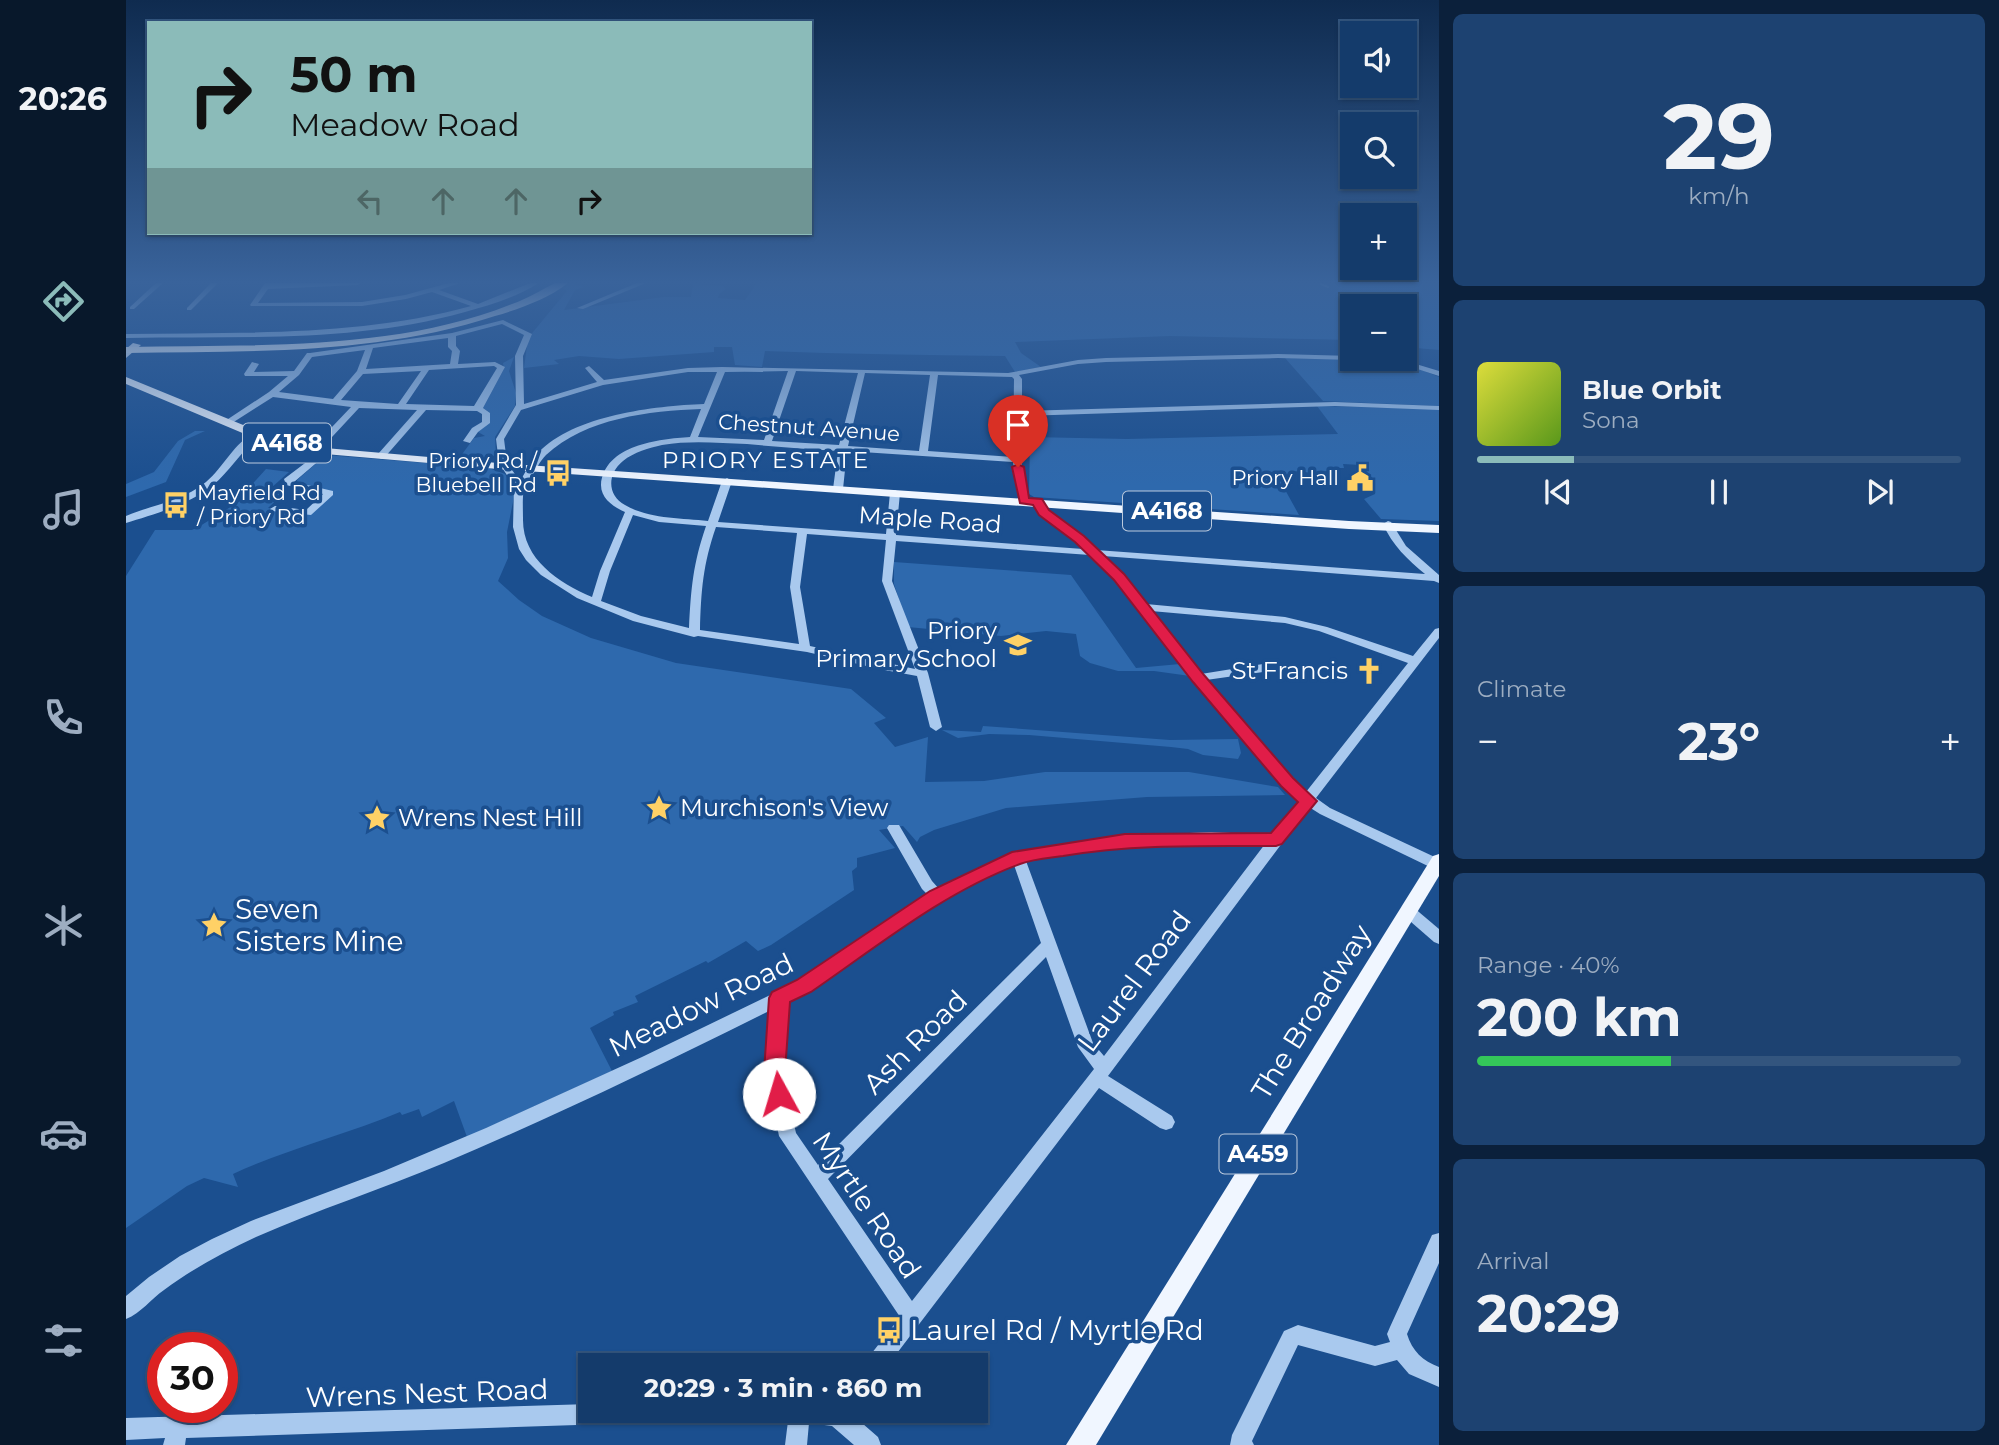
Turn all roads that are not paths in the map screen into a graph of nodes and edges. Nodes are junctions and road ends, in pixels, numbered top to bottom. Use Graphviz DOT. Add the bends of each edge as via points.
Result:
graph roads {
  1 [pos="348,350"];
  2 [pos="368,350"];
  3 [pos="456,350"];
  4 [pos="521,350"];
  5 [pos="1340,358"];
  6 [pos="255,364"];
  7 [pos="454,365"];
  8 [pos="427,367"];
  9 [pos="1417,367"];
  10 [pos="589,368"];
  11 [pos="722,369"];
  12 [pos="793,369"];
  13 [pos="862,371"];
  14 [pos="361,372"];
  15 [pos="296,373"];
  16 [pos="934,374"];
  17 [pos="1014,374"];
  18 [pos="1439,374"];
  19 [pos="126,380"];
  20 [pos="602,383"];
  21 [pos="272,394"];
  22 [pos="335,402"];
  23 [pos="357,405"];
  24 [pos="401,406"];
  25 [pos="705,406"];
  26 [pos="478,407"];
  27 [pos="424,408"];
  28 [pos="519,408"];
  29 [pos="1439,408"];
  30 [pos="1019,414"];
  31 [pos="226,423"];
  32 [pos="256,435"];
  33 [pos="485,435"];
  34 [pos="693,439"];
  35 [pos="767,443"];
  36 [pos="844,448"];
  37 [pos="321,450"];
  38 [pos="923,453"];
  39 [pos="381,456"];
  40 [pos="1017,460"];
  41 [pos="504,465"];
  42 [pos="531,466"];
  43 [pos="571,469"];
  44 [pos="609,472"];
  45 [pos="727,481"];
  46 [pos="519,486"];
  47 [pos="838,489"];
  48 [pos="895,493"];
  49 [pos="1031,501"];
  50 [pos="275,509"];
  51 [pos="630,511"];
  52 [pos="126,520"];
  53 [pos="1296,520"];
  54 [pos="711,524"];
  55 [pos="1389,526"];
  56 [pos="1439,527"];
  57 [pos="802,532"];
  58 [pos="890,538"];
  59 [pos="1095,553"];
  60 [pos="1438,579"];
  61 [pos="595,603"];
  62 [pos="1142,607"];
  63 [pos="1439,631"];
  64 [pos="694,634"];
  65 [pos="805,649"];
  66 [pos="1415,661"];
  67 [pos="1263,668"];
  68 [pos="922,673"];
  69 [pos="1198,678"];
  70 [pos="936,727"];
  71 [pos="1308,801"];
  72 [pos="894,828"];
  73 [pos="1276,839"];
  74 [pos="1018,857"];
  75 [pos="1438,863"];
  76 [pos="937,896"];
  77 [pos="1408,911"];
  78 [pos="1439,938"];
  79 [pos="1050,944"];
  80 [pos="780,998"];
  81 [pos="1100,1073"];
  82 [pos="1166,1122"];
  83 [pos="818,1177"];
  84 [pos="1439,1242"];
  85 [pos="126,1309"];
  86 [pos="911,1316"];
  87 [pos="1401,1349"];
  88 [pos="884,1353"];
  89 [pos="1439,1377"];
  90 [pos="578,1417"];
  91 [pos="793,1423"];
  92 [pos="849,1423"];
  93 [pos="126,1429"];
  94 [pos="176,1436"];
  95 [pos="1240,1444"];
  96 [pos="796,1445"];
  97 [pos="870,1445"];
  98 [pos="1080,1445"];
  1 -- 15 [label="street" via="310,355"];
  2 -- 14 [label="street"];
  3 -- 7 [label="street"];
  4 -- 28 [label="street"];
  5 -- 17 [label="street" via="1106,360"];
  6 -- 15 [label="street" via="248,374"];
  7 -- 8 [label="street"];
  7 -- 26 [label="street" via="501,367"];
  8 -- 14 [label="street"];
  8 -- 24 [label="street"];
  9 -- 18 [label="street"];
  10 -- 20 [label="street"];
  11 -- 12 [label="street"];
  11 -- 20 [label="street"];
  11 -- 25 [label="street"];
  12 -- 13 [label="street"];
  12 -- 35 [label="street"];
  13 -- 16 [label="street"];
  13 -- 36 [label="street"];
  14 -- 22 [label="street"];
  15 -- 21 [label="street"];
  16 -- 17 [label="street"];
  16 -- 38 [label="street"];
  17 -- 30 [label="street"];
  19 -- 31 [label="main road, A4168"];
  20 -- 28 [label="street"];
  21 -- 22 [label="street"];
  21 -- 31 [label="street"];
  22 -- 23 [label="street"];
  23 -- 24 [label="street"];
  23 -- 37 [label="street"];
  24 -- 27 [label="street"];
  25 -- 34 [label="street"];
  25 -- 42 [label="street" via="636,412 598,423 562,440"];
  26 -- 27 [label="street"];
  26 -- 33 [label="street" via="486,413 486,423 469,438"];
  27 -- 39 [label="street"];
  28 -- 41 [label="street" via="503,431 500,453"];
  29 -- 30 [label="street" via="1335,404"];
  30 -- 40 [label="street"];
  31 -- 32 [label="main road, A4168"];
  32 -- 37 [label="main road, A4168"];
  32 -- 52 [label="street" via="202,490"];
  34 -- 35 [label="street, Chestnut Avenue"];
  34 -- 44 [label="street, Chestnut Avenue" via="631,452"];
  35 -- 36 [label="street, Chestnut Avenue"];
  36 -- 38 [label="street, Chestnut Avenue"];
  36 -- 47 [label="street"];
  37 -- 39 [label="main road, A4168"];
  37 -- 50 [label="street" via="289,483 330,493 307,513"];
  38 -- 40 [label="street, Chestnut Avenue"];
  39 -- 41 [label="main road, A4168"];
  40 -- 49 [label="street"];
  41 -- 42 [label="main road, A4168"];
  41 -- 46 [label="street"];
  42 -- 43 [label="main road, A4168"];
  42 -- 43 [label="main road, A4168"];
  42 -- 46 [label="street"];
  43 -- 44 [label="main road, A4168"];
  44 -- 45 [label="main road, A4168"];
  44 -- 51 [label="street" via="609,497"];
  45 -- 47 [label="main road, A4168"];
  45 -- 54 [label="street"];
  46 -- 61 [label="street" via="520,541 540,570"];
  47 -- 48 [label="main road, A4168"];
  48 -- 49 [label="main road, A4168"];
  48 -- 58 [label="street"];
  49 -- 53 [label="main road, A4168"];
  49 -- 59 [label="street"];
  51 -- 54 [label="street, Maple Road"];
  51 -- 61 [label="street"];
  53 -- 55 [label="main road, A4168"];
  53 -- 55 [label="main road, A4168"];
  54 -- 57 [label="street, Maple Road"];
  54 -- 64 [label="street" via="697,575"];
  55 -- 56 [label="main road, A4168"];
  55 -- 60 [label="street" via="1409,554"];
  57 -- 58 [label="street, Maple Road"];
  57 -- 65 [label="street" via="795,587"];
  58 -- 59 [label="street, Maple Road"];
  58 -- 68 [label="street" via="887,581"];
  59 -- 60 [label="street, Maple Road"];
  59 -- 62 [label="street"];
  61 -- 64 [label="street" via="639,621"];
  62 -- 66 [label="street" via="1285,620"];
  62 -- 69 [label="street"];
  63 -- 66 [label="street, Laurel Road"];
  64 -- 65 [label="street"];
  65 -- 68 [label="street"];
  66 -- 71 [label="street, Laurel Road"];
  67 -- 69 [label="street"];
  68 -- 70 [label="street"];
  69 -- 71 [label="street"];
  71 -- 73 [label="street, Laurel Road"];
  71 -- 75 [label="street"];
  72 -- 76 [label="street"];
  73 -- 74 [label="street, Meadow Road" via="1125,841"];
  73 -- 81 [label="street, Laurel Road"];
  74 -- 76 [label="street, Meadow Road"];
  74 -- 79 [label="street"];
  75 -- 77 [label="main road, The Broadway / A459"];
  76 -- 80 [label="street, Meadow Road"];
  77 -- 78 [label="street"];
  77 -- 98 [label="main road, The Broadway / A459"];
  79 -- 81 [label="street" via="1086,1047"];
  79 -- 83 [label="street, Ash Road"];
  80 -- 83 [label="street, Myrtle Road" via="774,1072 782,1110 788,1136"];
  80 -- 85 [label="street, Meadow Road" via="388,1178 223,1241 172,1270"];
  81 -- 82 [label="street"];
  81 -- 86 [label="street, Laurel Road"];
  83 -- 86 [label="street, Myrtle Road"];
  84 -- 87 [label="street" via="1397,1334"];
  86 -- 88 [label="street, Laurel Road"];
  87 -- 89 [label="street" via="1421,1371"];
  87 -- 95 [label="street" via="1375,1356 1307,1336 1291,1338"];
  90 -- 94 [label="street, Wrens Nest Road"];
  91 -- 96 [label="street"];
  92 -- 97 [label="street"];
  93 -- 94 [label="street, Wrens Nest Road"];
}
